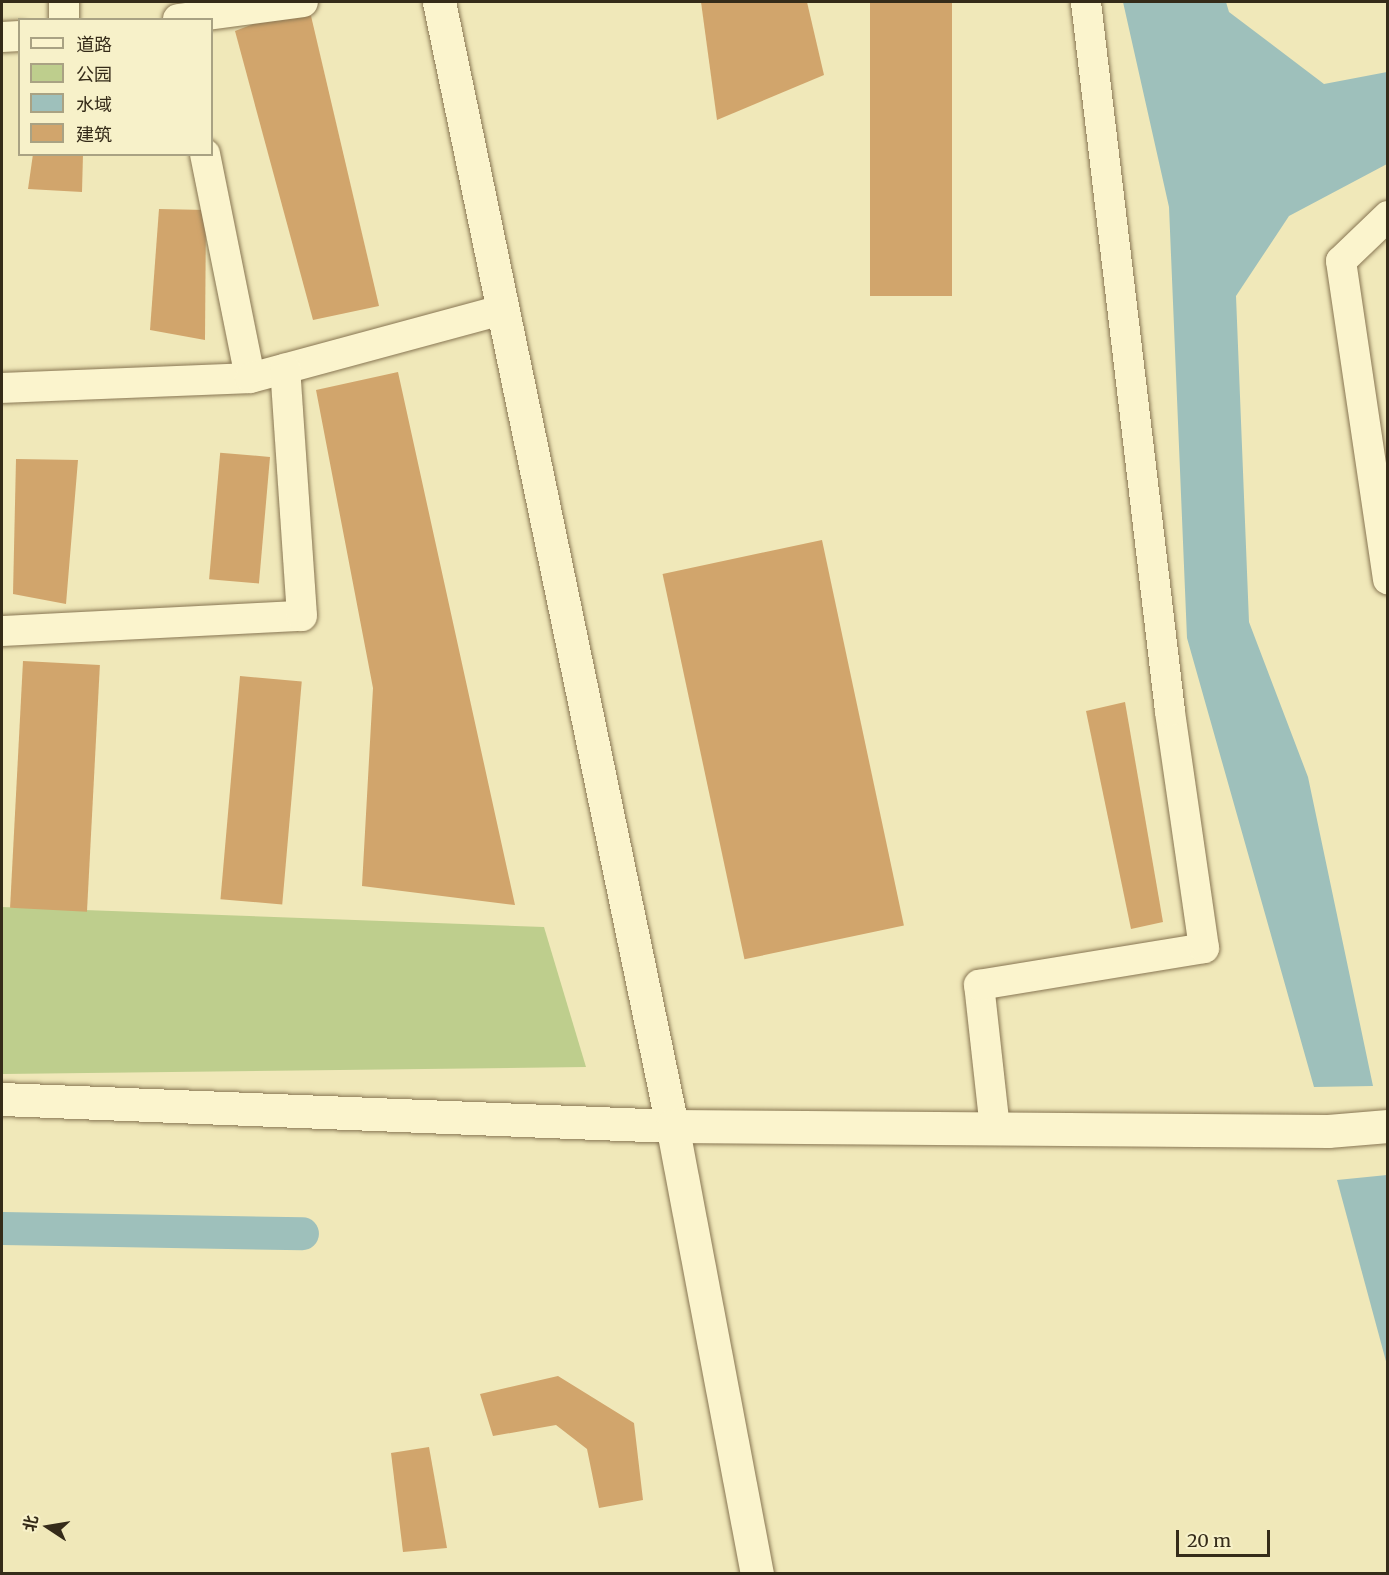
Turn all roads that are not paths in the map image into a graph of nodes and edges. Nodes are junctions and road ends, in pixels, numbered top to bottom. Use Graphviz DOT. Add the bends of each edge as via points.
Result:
graph roads {
  1 [pos="64,2"];
  2 [pos="303,2"];
  3 [pos="439,2"];
  4 [pos="1086,2"];
  5 [pos="64,18"];
  6 [pos="185,18"];
  7 [pos="18,36"];
  8 [pos="2,37"];
  9 [pos="205,156"];
  10 [pos="1388,216"];
  11 [pos="502,310"];
  12 [pos="285,369"];
  13 [pos="250,378"];
  14 [pos="2,388"];
  15 [pos="1379,465"];
  16 [pos="1388,580"];
  17 [pos="2,631"];
  18 [pos="2,1099"];
  19 [pos="672,1126"];
  20 [pos="1388,1126"];
  21 [pos="995,1129"];
  22 [pos="757,1574"];
  1 -- 5 [label="street"];
  2 -- 6 [label="street"];
  3 -- 11 [label="street"];
  4 -- 21 [label="street" via="1170,711 1204,948 979,985"];
  7 -- 8 [label="street"];
  9 -- 13 [label="street"];
  10 -- 15 [label="street" via="1341,261"];
  11 -- 12 [label="street"];
  11 -- 19 [label="street"];
  12 -- 13 [label="street"];
  12 -- 17 [label="street" via="302,616"];
  13 -- 14 [label="street"];
  15 -- 16 [label="street"];
  18 -- 19 [label="street"];
  19 -- 21 [label="street"];
  19 -- 22 [label="street"];
  20 -- 21 [label="street" via="1328,1131"];
}
